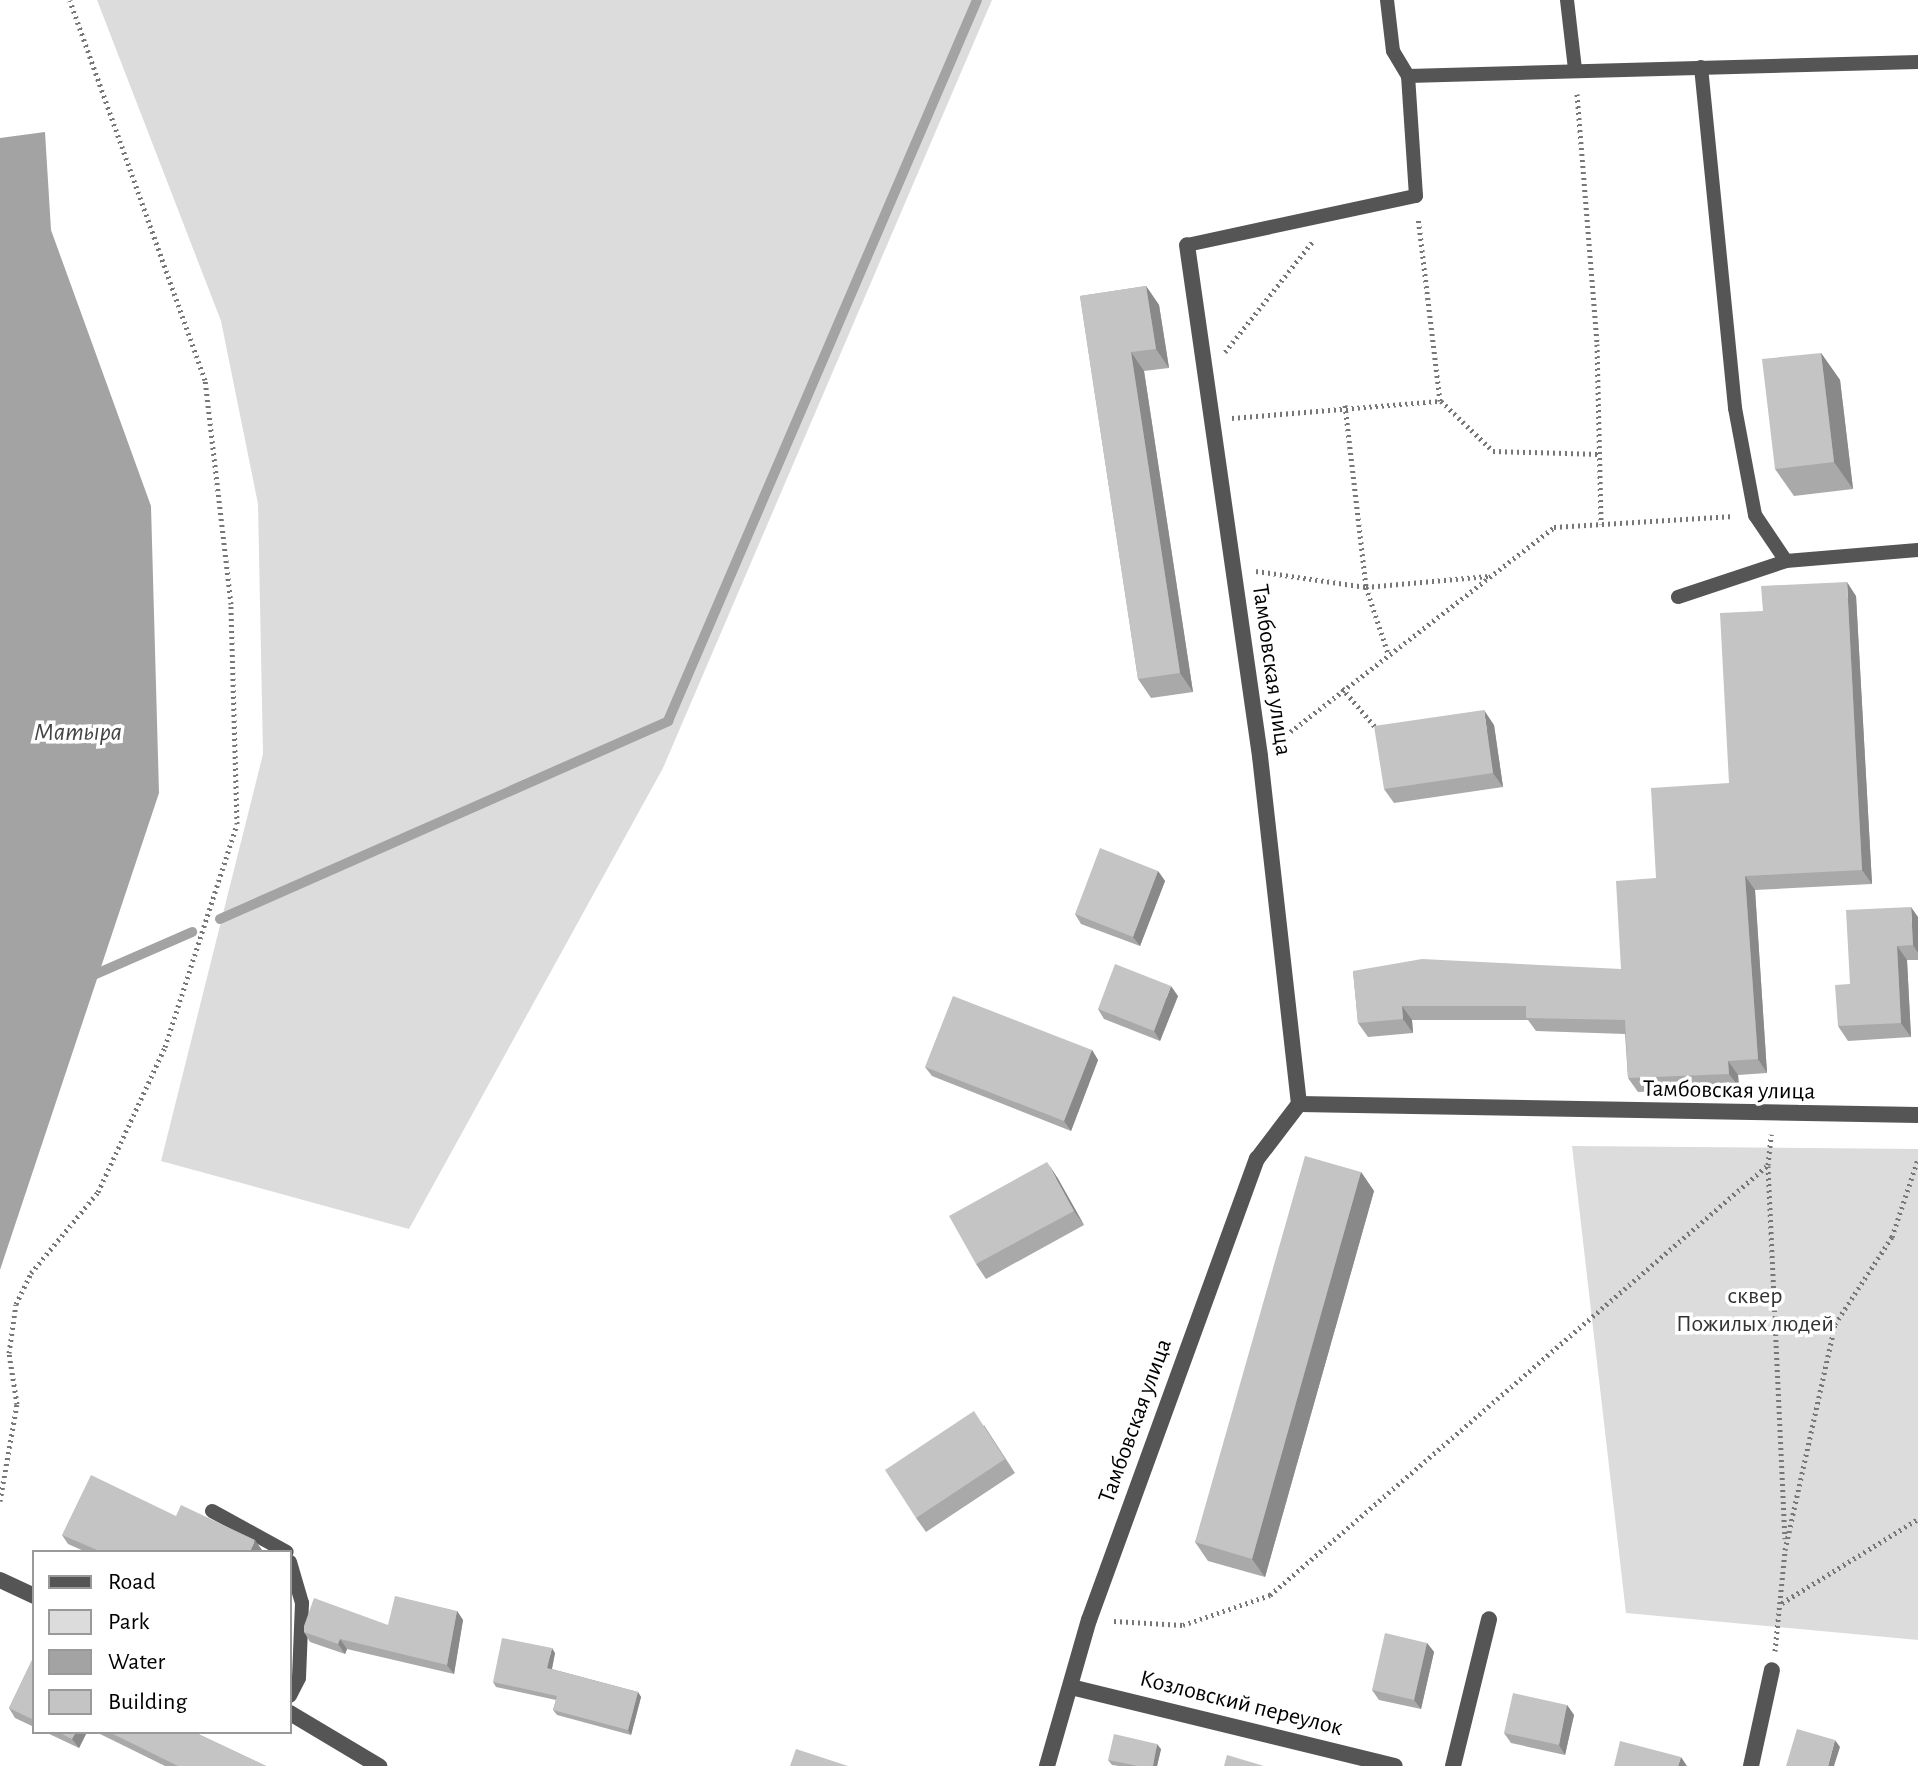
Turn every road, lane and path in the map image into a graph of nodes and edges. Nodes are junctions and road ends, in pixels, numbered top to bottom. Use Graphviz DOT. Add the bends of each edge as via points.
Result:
graph roads {
  1 [pos="70,0"];
  2 [pos="1387,0"];
  3 [pos="1567,0"];
  4 [pos="1918,62"];
  5 [pos="1701,67"];
  6 [pos="1575,69"];
  7 [pos="1408,76"];
  8 [pos="1416,196"];
  9 [pos="1331,218"];
  10 [pos="1187,245"];
  11 [pos="1208,374"];
  12 [pos="1440,401"];
  13 [pos="1345,405"];
  14 [pos="1213,420"];
  15 [pos="1599,454"];
  16 [pos="1755,515"];
  17 [pos="1601,524"];
  18 [pos="1918,550"];
  19 [pos="1786,561"];
  20 [pos="1232,567"];
  21 [pos="1491,576"];
  22 [pos="1366,587"];
  23 [pos="1678,597"];
  24 [pos="1388,653"];
  25 [pos="1342,688"];
  26 [pos="1381,734"];
  27 [pos="1260,756"];
  28 [pos="1299,1104"];
  29 [pos="1918,1115"];
  30 [pos="1772,1117"];
  31 [pos="1918,1159"];
  32 [pos="1768,1165"];
  33 [pos="0,1501"];
  34 [pos="212,1511"];
  35 [pos="1918,1519"];
  36 [pos="283,1550"];
  37 [pos="1785,1550"];
  38 [pos="292,1569"];
  39 [pos="0,1580"];
  40 [pos="32,1595"];
  41 [pos="1781,1603"];
  42 [pos="1489,1619"];
  43 [pos="1089,1620"];
  44 [pos="1772,1670"];
  45 [pos="1075,1688"];
  46 [pos="292,1692"];
  47 [pos="292,1714"];
  48 [pos="379,1766"];
  49 [pos="1047,1766"];
  50 [pos="1395,1766"];
  51 [pos="1453,1766"];
  52 [pos="1751,1766"];
  1 -- 33 [label="path" via="205,380 231,604 237,824 158,1062 98,1192 31,1273 16,1304 9,1353 17,1404"];
  2 -- 7 [label="lane" via="1393,51"];
  3 -- 6 [label="lane"];
  4 -- 5 [label="lane"];
  5 -- 6 [label="lane"];
  5 -- 16 [label="lane" via="1735,408"];
  6 -- 7 [label="lane"];
  6 -- 15 [label="path"];
  7 -- 8 [label="lane"];
  8 -- 9 [label="lane"];
  8 -- 12 [label="path"];
  9 -- 10 [label="lane"];
  9 -- 11 [label="path"];
  10 -- 11 [label="street, Тамбовская улица"];
  11 -- 14 [label="street, Тамбовская улица"];
  12 -- 13 [label="path"];
  12 -- 15 [label="path" via="1493,451"];
  13 -- 14 [label="path"];
  13 -- 22 [label="path"];
  14 -- 20 [label="street, Тамбовская улица"];
  15 -- 17 [label="path"];
  16 -- 17 [label="path"];
  16 -- 19 [label="lane"];
  17 -- 21 [label="path" via="1554,527"];
  18 -- 19 [label="lane"];
  19 -- 23 [label="lane"];
  20 -- 22 [label="path"];
  20 -- 27 [label="street, Тамбовская улица"];
  21 -- 22 [label="path"];
  21 -- 24 [label="path"];
  22 -- 24 [label="path"];
  24 -- 25 [label="path"];
  25 -- 26 [label="path"];
  25 -- 27 [label="path"];
  27 -- 28 [label="street, Тамбовская улица"];
  28 -- 30 [label="street, Тамбовская улица"];
  28 -- 43 [label="street, Тамбовская улица" via="1257,1159"];
  29 -- 30 [label="street, Тамбовская улица"];
  30 -- 32 [label="path"];
  31 -- 37 [label="path" via="1892,1237 1835,1324"];
  32 -- 37 [label="path"];
  32 -- 43 [label="path" via="1270,1595 1183,1625"];
  34 -- 36 [label="lane"];
  35 -- 41 [label="path"];
  37 -- 41 [label="path"];
  38 -- 46 [label="lane" via="302,1603 299,1678"];
  39 -- 40 [label="street"];
  41 -- 44 [label="path"];
  42 -- 51 [label="street"];
  43 -- 45 [label="street, Тамбовская улица"];
  44 -- 52 [label="street"];
  45 -- 49 [label="street, Тамбовская улица"];
  45 -- 50 [label="street, Козловский переулок"];
  47 -- 48 [label="street"];
}
